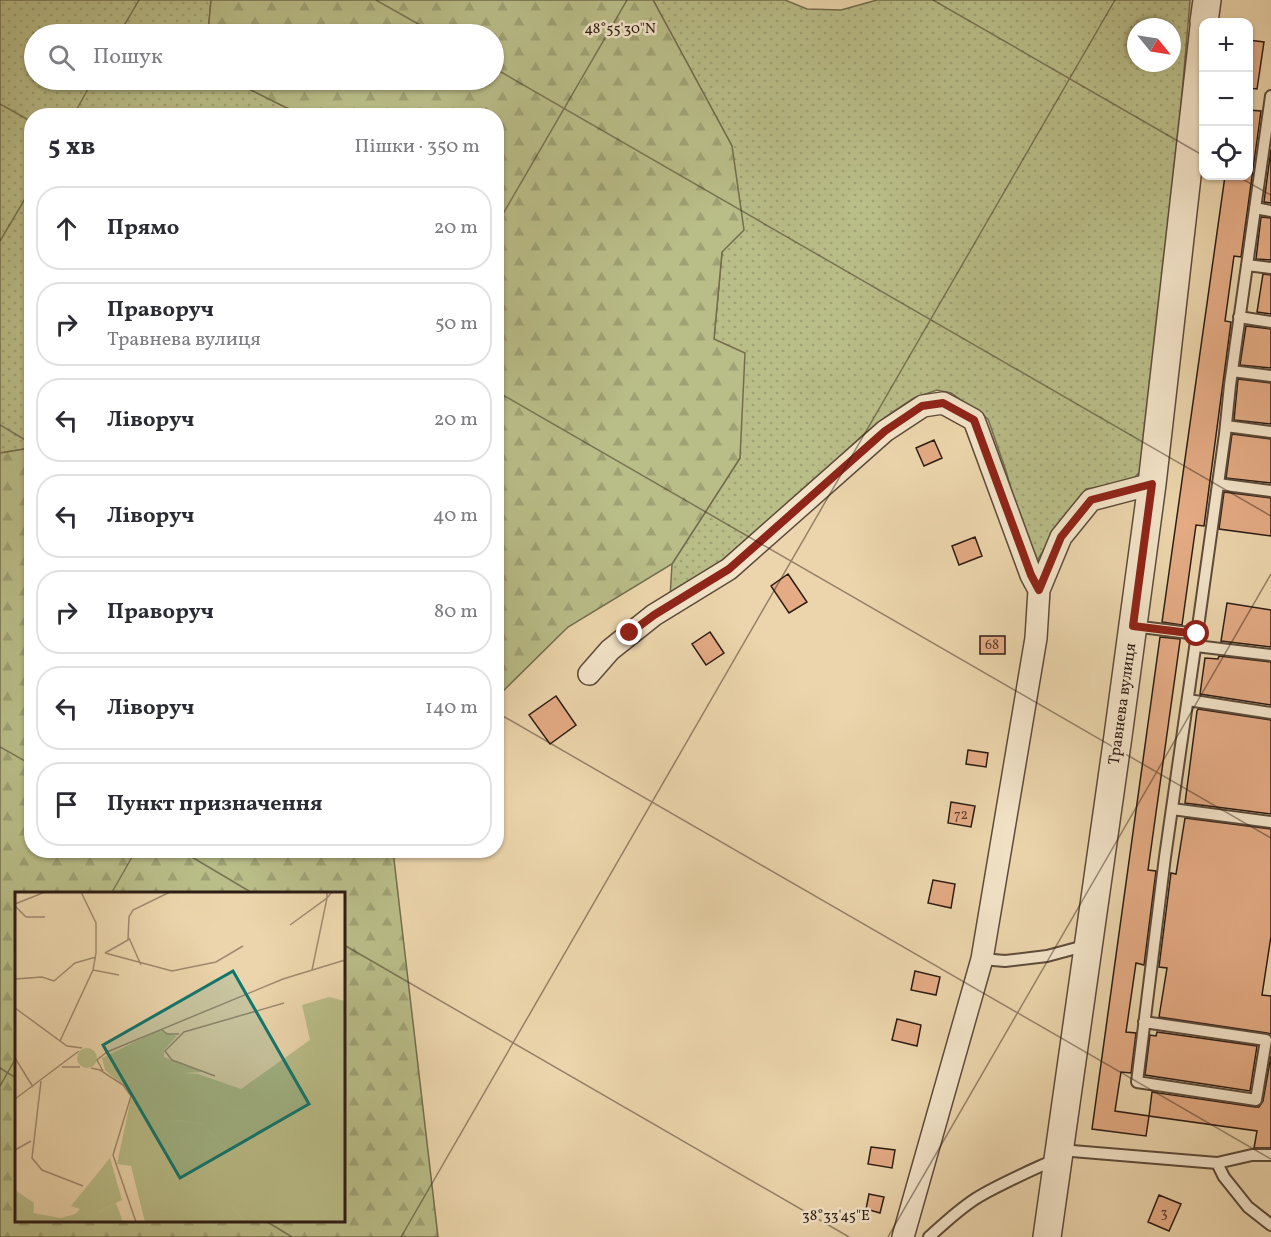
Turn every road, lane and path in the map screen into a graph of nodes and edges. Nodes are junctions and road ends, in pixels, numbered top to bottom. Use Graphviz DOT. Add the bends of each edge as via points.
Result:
graph roads {
  1 [pos="1206,0"];
  2 [pos="1205,18"];
  3 [pos="1199,69"];
  4 [pos="1271,96"];
  5 [pos="1271,101"];
  6 [pos="1255,208"];
  7 [pos="1271,211"];
  8 [pos="1247,265"];
  9 [pos="1271,268"];
  10 [pos="1239,317"];
  11 [pos="1271,322"];
  12 [pos="1232,371"];
  13 [pos="1271,376"];
  14 [pos="1226,426"];
  15 [pos="1271,432"];
  16 [pos="1152,484"];
  17 [pos="1218,484"];
  18 [pos="1271,491"];
  19 [pos="1039,590"];
  20 [pos="1133,626"];
  21 [pos="1196,640"];
  22 [pos="1271,655"];
  23 [pos="589,674"];
  24 [pos="1188,700"];
  25 [pos="1271,713"];
  26 [pos="1172,809"];
  27 [pos="1271,822"];
  28 [pos="1089,944"];
  29 [pos="982,959"];
  30 [pos="1144,1022"];
  31 [pos="1059,1154"];
  32 [pos="1271,1155"];
  33 [pos="1217,1163"];
  34 [pos="1271,1225"];
  35 [pos="903,1237"];
  36 [pos="929,1237"];
  37 [pos="1047,1237"];
  1 -- 2 [label="street, Травнева вулиця"];
  3 -- 16 [label="street, Травнева вулиця"];
  4 -- 5 [label="lane"];
  5 -- 6 [label="lane"];
  6 -- 7 [label="lane"];
  6 -- 8 [label="lane"];
  8 -- 9 [label="lane"];
  8 -- 10 [label="lane"];
  10 -- 11 [label="lane"];
  10 -- 12 [label="lane"];
  12 -- 13 [label="lane"];
  12 -- 14 [label="lane"];
  14 -- 15 [label="lane"];
  14 -- 17 [label="lane"];
  16 -- 19 [label="street" via="1091,500 1061,537"];
  16 -- 20 [label="street, Травнева вулиця"];
  17 -- 18 [label="lane"];
  17 -- 21 [label="lane"];
  19 -- 23 [label="street" via="974,420 943,403 922,406 885,431 729,569 630,633"];
  19 -- 29 [label="street" via="1036,638"];
  20 -- 21 [label="lane"];
  20 -- 28 [label="street, Травнева вулиця"];
  21 -- 22 [label="lane"];
  21 -- 24 [label="lane"];
  24 -- 25 [label="lane"];
  24 -- 26 [label="lane"];
  26 -- 27 [label="lane"];
  26 -- 30 [label="lane"];
  28 -- 29 [label="lane" via="1047,956 1005,961"];
  28 -- 31 [label="street, Травнева вулиця"];
  29 -- 35 [label="street"];
  30 -- 30 [label="lane" via="1266,1040 1256,1100 1137,1082"];
  31 -- 33 [label="lane"];
  31 -- 36 [label="lane" via="978,1197"];
  31 -- 37 [label="street, Травнева вулиця"];
  32 -- 33 [label="lane"];
  33 -- 34 [label="lane" via="1248,1207"];
}
